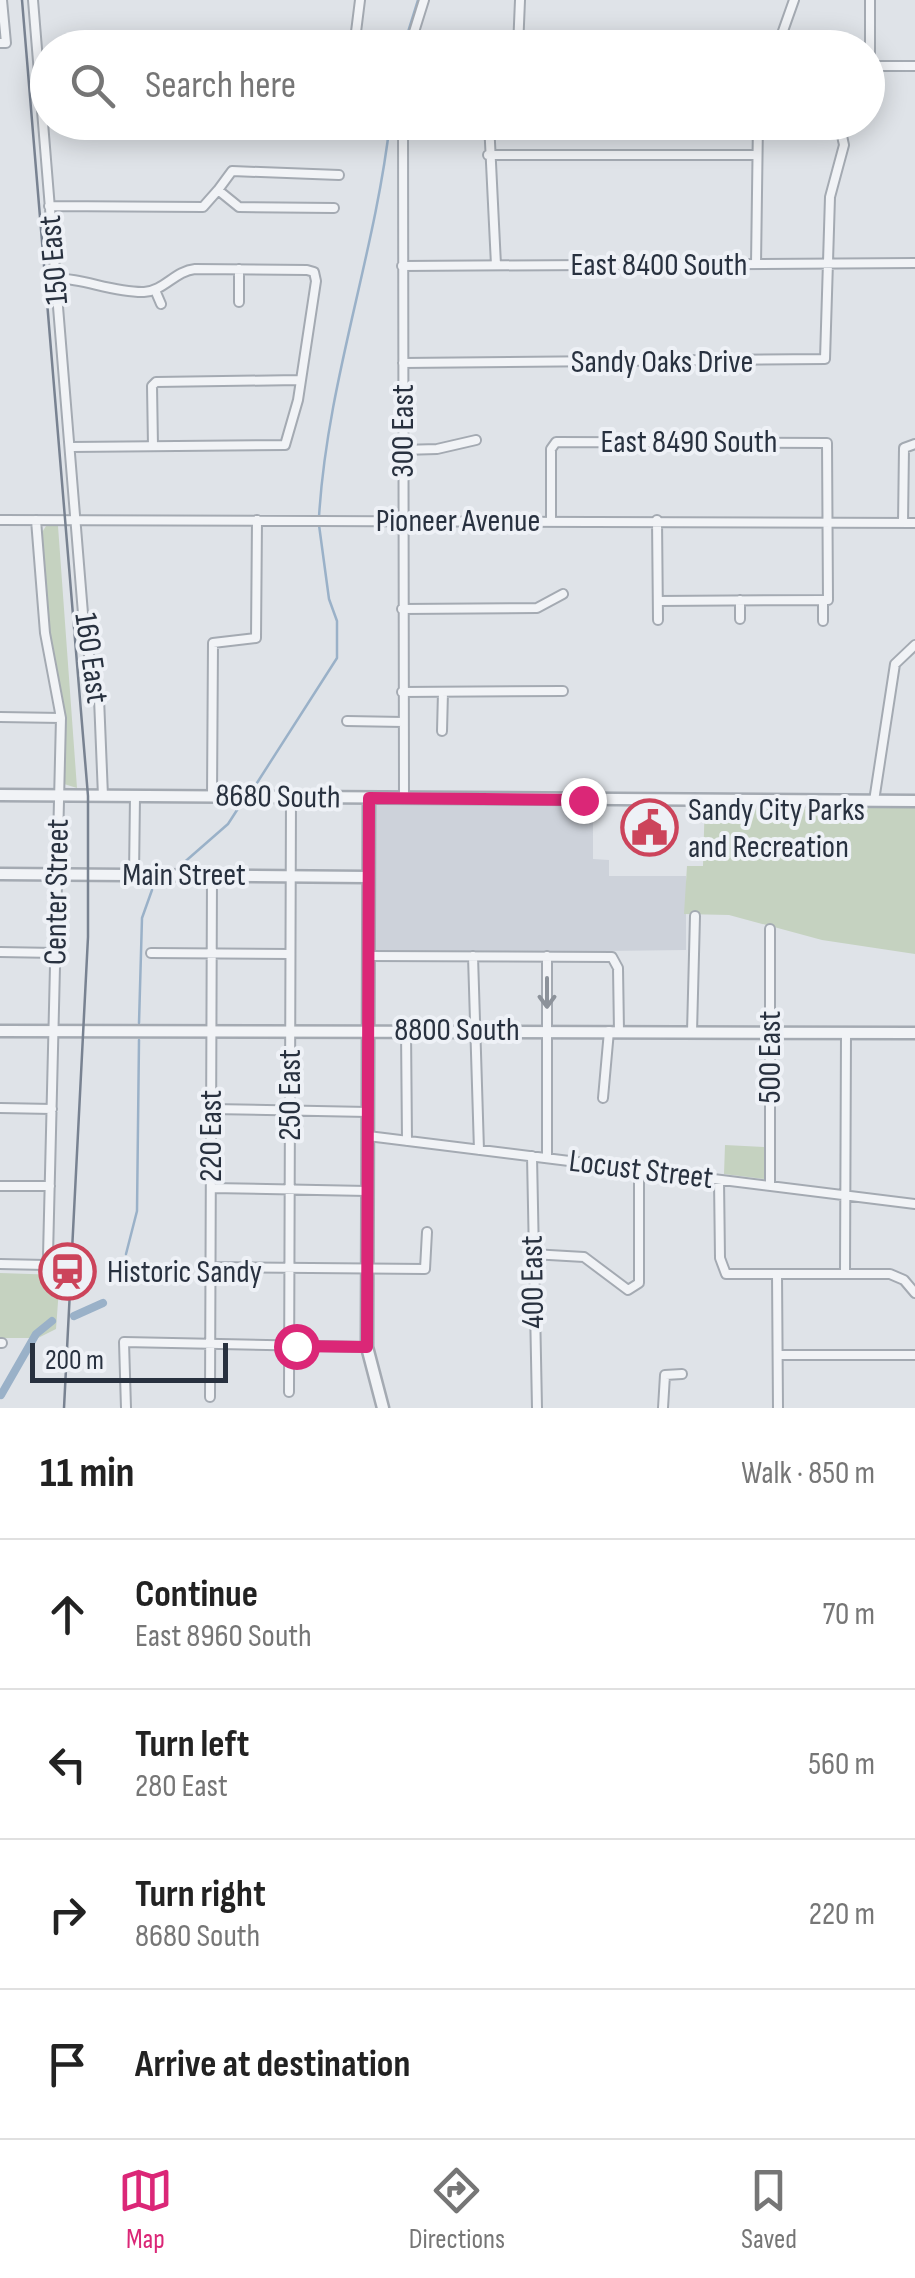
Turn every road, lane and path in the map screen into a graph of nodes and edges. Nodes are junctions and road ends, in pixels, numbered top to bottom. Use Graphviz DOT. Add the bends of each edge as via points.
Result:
graph roads {
  1 [pos="2,0"];
  2 [pos="33,0"];
  3 [pos="360,0"];
  4 [pos="424,0"];
  5 [pos="520,0"];
  6 [pos="794,0"];
  7 [pos="870,0"];
  8 [pos="38,30"];
  9 [pos="356,30"];
  10 [pos="415,30"];
  11 [pos="519,30"];
  12 [pos="784,30"];
  13 [pos="870,30"];
  14 [pos="3,43"];
  15 [pos="885,66"];
  16 [pos="915,66"];
  17 [pos="46,140"];
  18 [pos="403,140"];
  19 [pos="488,140"];
  20 [pos="757,140"];
  21 [pos="842,140"];
  22 [pos="488,155"];
  23 [pos="756,156"];
  24 [pos="339,175"];
  25 [pos="218,190"];
  26 [pos="49,206"];
  27 [pos="334,208"];
  28 [pos="915,263"];
  29 [pos="756,264"];
  30 [pos="829,264"];
  31 [pos="496,265"];
  32 [pos="402,266"];
  33 [pos="239,269"];
  34 [pos="56,279"];
  35 [pos="155,290"];
  36 [pos="239,302"];
  37 [pos="161,304"];
  38 [pos="403,362"];
  39 [pos="299,380"];
  40 [pos="476,440"];
  41 [pos="910,445"];
  42 [pos="153,446"];
  43 [pos="70,447"];
  44 [pos="402,450"];
  45 [pos="0,520"];
  46 [pos="36,520"];
  47 [pos="76,520"];
  48 [pos="258,520"];
  49 [pos="551,520"];
  50 [pos="657,520"];
  51 [pos="402,521"];
  52 [pos="828,522"];
  53 [pos="904,523"];
  54 [pos="915,523"];
  55 [pos="563,594"];
  56 [pos="740,600"];
  57 [pos="823,600"];
  58 [pos="658,601"];
  59 [pos="402,608"];
  60 [pos="658,620"];
  61 [pos="740,620"];
  62 [pos="823,621"];
  63 [pos="914,646"];
  64 [pos="563,691"];
  65 [pos="402,692"];
  66 [pos="443,692"];
  67 [pos="0,717"];
  68 [pos="61,718"];
  69 [pos="346,721"];
  70 [pos="403,722"];
  71 [pos="442,730"];
  72 [pos="0,795"];
  73 [pos="59,796"];
  74 [pos="102,796"];
  75 [pos="135,796"];
  76 [pos="212,796"];
  77 [pos="292,797"];
  78 [pos="369,798"];
  79 [pos="404,798"];
  80 [pos="874,801"];
  81 [pos="915,801"];
  82 [pos="0,874"];
  83 [pos="57,874"];
  84 [pos="134,875"];
  85 [pos="212,876"];
  86 [pos="290,876"];
  87 [pos="368,877"];
  88 [pos="694,916"];
  89 [pos="770,929"];
  90 [pos="0,952"];
  91 [pos="55,952"];
  92 [pos="151,953"];
  93 [pos="212,954"];
  94 [pos="290,954"];
  95 [pos="368,956"];
  96 [pos="474,956"];
  97 [pos="547,956"];
  98 [pos="0,1030"];
  99 [pos="368,1030"];
  100 [pos="406,1030"];
  101 [pos="477,1030"];
  102 [pos="212,1031"];
  103 [pos="290,1031"];
  104 [pos="546,1031"];
  105 [pos="54,1032"];
  106 [pos="614,1032"];
  107 [pos="692,1032"];
  108 [pos="770,1032"];
  109 [pos="846,1032"];
  110 [pos="915,1033"];
  111 [pos="603,1098"];
  112 [pos="0,1108"];
  113 [pos="52,1108"];
  114 [pos="211,1109"];
  115 [pos="290,1110"];
  116 [pos="368,1112"];
  117 [pos="368,1136"];
  118 [pos="407,1141"];
  119 [pos="479,1150"];
  120 [pos="532,1156"];
  121 [pos="547,1158"];
  122 [pos="640,1169"];
  123 [pos="718,1180"];
  124 [pos="0,1186"];
  125 [pos="50,1186"];
  126 [pos="770,1186"];
  127 [pos="210,1188"];
  128 [pos="289,1190"];
  129 [pos="368,1191"];
  130 [pos="845,1195"];
  131 [pos="915,1204"];
  132 [pos="426,1232"];
  133 [pos="532,1254"];
  134 [pos="0,1264"];
  135 [pos="210,1268"];
  136 [pos="289,1268"];
  137 [pos="367,1269"];
  138 [pos="778,1274"];
  139 [pos="845,1274"];
  140 [pos="915,1292"];
  141 [pos="210,1344"];
  142 [pos="288,1346"];
  143 [pos="367,1347"];
  144 [pos="915,1354"];
  145 [pos="778,1355"];
  146 [pos="682,1374"];
  147 [pos="289,1392"];
  148 [pos="210,1397"];
  149 [pos="126,1408"];
  150 [pos="383,1408"];
  151 [pos="537,1408"];
  152 [pos="663,1408"];
  153 [pos="778,1408"];
  1 -- 14 [label="street"];
  2 -- 8 [label="street, 150 East"];
  3 -- 9 [label="street"];
  4 -- 10 [label="street"];
  5 -- 11 [label="street"];
  6 -- 12 [label="street"];
  7 -- 13 [label="street"];
  15 -- 16 [label="street"];
  17 -- 26 [label="street, 150 East"];
  18 -- 32 [label="street, 300 East"];
  19 -- 22 [label="street"];
  20 -- 23 [label="street"];
  21 -- 30 [label="street" via="844,155 830,197"];
  22 -- 23 [label="street"];
  22 -- 31 [label="street"];
  23 -- 29 [label="street"];
  24 -- 25 [label="street" via="232,171"];
  25 -- 26 [label="street" via="204,207"];
  25 -- 27 [label="street" via="239,207"];
  26 -- 34 [label="street, 150 East"];
  28 -- 30 [label="street, East 8400 South"];
  29 -- 30 [label="street, East 8400 South"];
  29 -- 31 [label="street, East 8400 South"];
  30 -- 38 [label="street, Sandy Oaks Drive" via="827,349 820,361"];
  31 -- 32 [label="street, East 8400 South"];
  32 -- 38 [label="street, 300 East"];
  33 -- 35 [label="street" via="188,270"];
  33 -- 36 [label="street"];
  33 -- 39 [label="street" via="314,272"];
  34 -- 35 [label="street"];
  34 -- 43 [label="street, 150 East"];
  35 -- 37 [label="street"];
  38 -- 44 [label="street, 300 East"];
  39 -- 42 [label="street" via="285,445"];
  39 -- 42 [label="street" via="156,382"];
  40 -- 44 [label="street"];
  41 -- 53 [label="street"];
  42 -- 43 [label="street"];
  43 -- 47 [label="street, 150 East"];
  44 -- 51 [label="street, 300 East"];
  45 -- 46 [label="street, Pioneer Avenue"];
  46 -- 47 [label="street, Pioneer Avenue"];
  46 -- 68 [label="street, Center Street"];
  47 -- 48 [label="street, Pioneer Avenue"];
  47 -- 74 [label="street, 160 East" via="85,638 100,698"];
  48 -- 51 [label="street, Pioneer Avenue"];
  48 -- 76 [label="street" via="256,638 212,643"];
  49 -- 50 [label="street, Pioneer Avenue"];
  49 -- 51 [label="street, Pioneer Avenue"];
  49 -- 52 [label="street, East 8490 South" via="553,444 827,442"];
  50 -- 52 [label="street, Pioneer Avenue"];
  50 -- 58 [label="street"];
  51 -- 59 [label="street, 300 East"];
  52 -- 53 [label="street, Pioneer Avenue"];
  52 -- 57 [label="street"];
  53 -- 54 [label="street, Pioneer Avenue"];
  55 -- 59 [label="street" via="537,608"];
  56 -- 57 [label="street"];
  56 -- 58 [label="street"];
  56 -- 61 [label="street"];
  57 -- 62 [label="street"];
  58 -- 60 [label="street"];
  59 -- 65 [label="street, 300 East"];
  63 -- 80 [label="street" via="895,664"];
  64 -- 66 [label="street"];
  65 -- 66 [label="street"];
  65 -- 70 [label="street, 300 East"];
  66 -- 71 [label="street"];
  67 -- 68 [label="street"];
  68 -- 73 [label="street, Center Street"];
  69 -- 70 [label="street"];
  70 -- 79 [label="street, 300 East"];
  72 -- 73 [label="street, 8680 South"];
  73 -- 74 [label="street, 8680 South"];
  73 -- 83 [label="street, Center Street"];
  74 -- 75 [label="street, 8680 South"];
  75 -- 76 [label="street, 8680 South"];
  75 -- 84 [label="street"];
  76 -- 77 [label="street, 8680 South"];
  77 -- 78 [label="street, 8680 South"];
  77 -- 86 [label="street, 250 East"];
  78 -- 79 [label="street, 8680 South"];
  78 -- 87 [label="street"];
  79 -- 80 [label="street, 8680 South"];
  80 -- 81 [label="street, 8680 South"];
  82 -- 83 [label="street, Main Street"];
  83 -- 84 [label="street, Main Street"];
  83 -- 91 [label="street, Center Street"];
  84 -- 85 [label="street, Main Street"];
  85 -- 86 [label="street, Main Street"];
  85 -- 93 [label="street, 220 East"];
  86 -- 87 [label="street, Main Street"];
  86 -- 94 [label="street, 250 East"];
  87 -- 95 [label="street"];
  88 -- 107 [label="street"];
  89 -- 108 [label="street, 500 East"];
  90 -- 91 [label="street"];
  91 -- 105 [label="street, Center Street"];
  92 -- 93 [label="street"];
  93 -- 94 [label="street"];
  93 -- 102 [label="street, 220 East"];
  94 -- 103 [label="street, 250 East"];
  95 -- 96 [label="street"];
  95 -- 99 [label="street"];
  96 -- 97 [label="street"];
  96 -- 101 [label="street"];
  97 -- 104 [label="street, one-way"];
  97 -- 106 [label="street" via="615,960"];
  98 -- 105 [label="street, 8800 South"];
  99 -- 100 [label="street, 8800 South"];
  99 -- 103 [label="street, 8800 South"];
  99 -- 116 [label="street"];
  100 -- 101 [label="street, 8800 South"];
  100 -- 118 [label="street"];
  101 -- 104 [label="street, 8800 South"];
  101 -- 119 [label="street"];
  102 -- 103 [label="street, 8800 South"];
  102 -- 105 [label="street, 8800 South"];
  102 -- 114 [label="street, 220 East"];
  103 -- 115 [label="street, 250 East"];
  104 -- 106 [label="street, 8800 South"];
  104 -- 121 [label="street"];
  105 -- 113 [label="street, Center Street"];
  106 -- 107 [label="street, 8800 South"];
  106 -- 111 [label="street"];
  107 -- 108 [label="street, 8800 South"];
  108 -- 109 [label="street, 8800 South"];
  108 -- 126 [label="street, 500 East"];
  109 -- 110 [label="street, 8800 South"];
  109 -- 130 [label="street"];
  112 -- 113 [label="street"];
  113 -- 125 [label="street, Center Street"];
  114 -- 115 [label="street"];
  114 -- 127 [label="street, 220 East"];
  115 -- 116 [label="street"];
  115 -- 128 [label="street, 250 East"];
  116 -- 117 [label="street"];
  117 -- 118 [label="street, Locust Street"];
  117 -- 129 [label="street"];
  118 -- 119 [label="street, Locust Street"];
  119 -- 120 [label="street, Locust Street"];
  120 -- 121 [label="street, Locust Street"];
  120 -- 133 [label="street, 400 East"];
  121 -- 122 [label="street, Locust Street"];
  122 -- 123 [label="street, Locust Street"];
  122 -- 133 [label="street" via="639,1283 628,1290 584,1257"];
  123 -- 126 [label="street, Locust Street"];
  123 -- 138 [label="street" via="722,1269"];
  124 -- 125 [label="street"];
  125 -- 134 [label="street, Center Street" via="46,1265"];
  126 -- 130 [label="street, Locust Street"];
  127 -- 128 [label="street"];
  127 -- 135 [label="street, 220 East"];
  128 -- 129 [label="street"];
  128 -- 136 [label="street, 250 East"];
  129 -- 137 [label="street"];
  130 -- 131 [label="street, Locust Street"];
  130 -- 139 [label="street"];
  132 -- 137 [label="street" via="425,1269"];
  133 -- 151 [label="street, 400 East"];
  135 -- 136 [label="street"];
  135 -- 141 [label="street, 220 East"];
  136 -- 137 [label="street"];
  136 -- 142 [label="street, 250 East"];
  137 -- 143 [label="street"];
  138 -- 139 [label="street"];
  138 -- 145 [label="street"];
  139 -- 140 [label="street" via="890,1274"];
  141 -- 142 [label="street"];
  141 -- 148 [label="street, 220 East"];
  141 -- 149 [label="street" via="124,1342"];
  142 -- 143 [label="street"];
  142 -- 147 [label="street, 250 East"];
  143 -- 150 [label="street"];
  144 -- 145 [label="street"];
  145 -- 153 [label="street"];
  146 -- 152 [label="street" via="665,1375"];
}
